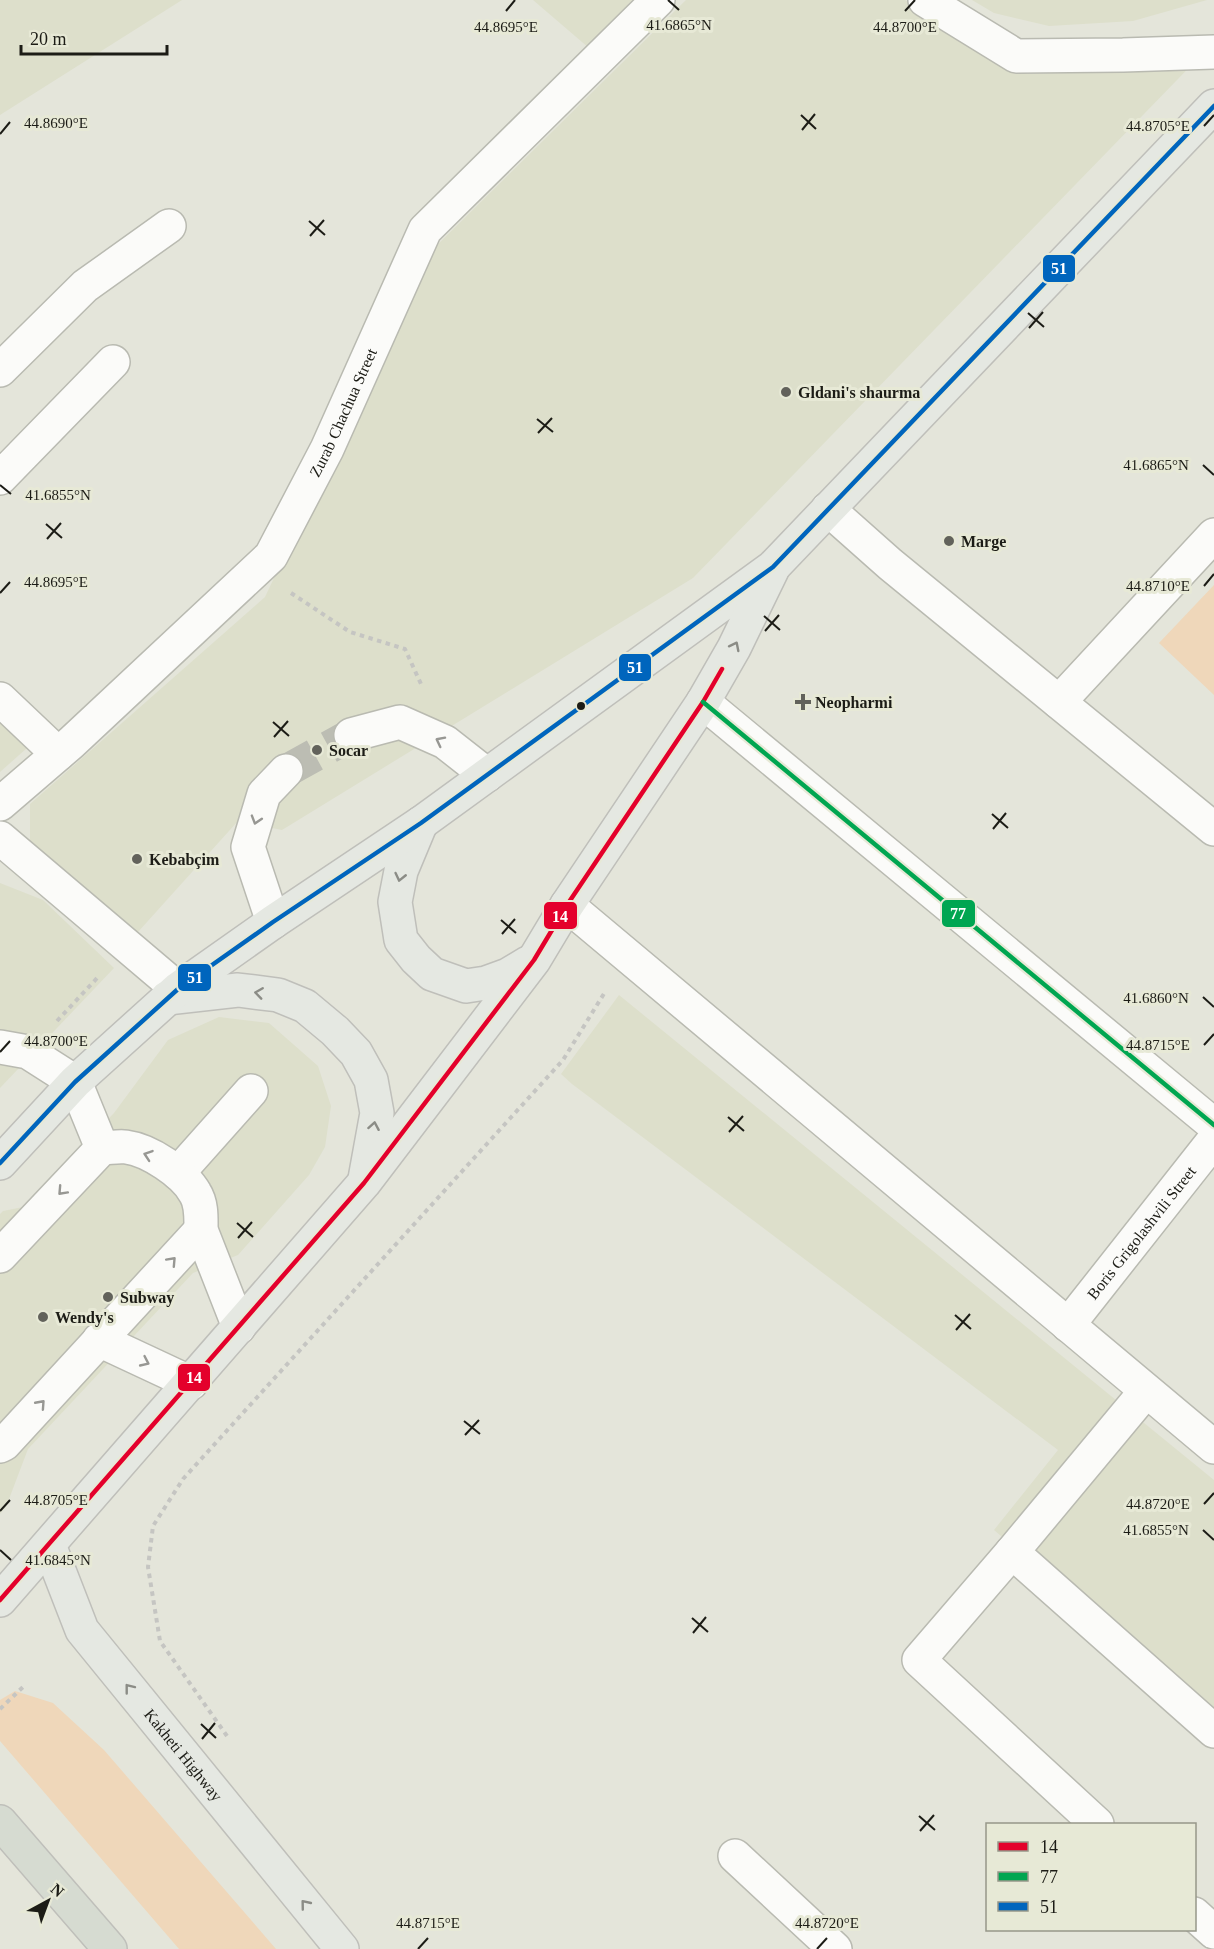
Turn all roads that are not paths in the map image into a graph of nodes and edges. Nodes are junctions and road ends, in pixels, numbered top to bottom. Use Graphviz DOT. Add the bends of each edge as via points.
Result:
graph roads {
  1 [pos="658,0"];
  2 [pos="925,0"];
  3 [pos="1214,52"];
  4 [pos="1214,106"];
  5 [pos="169,226"];
  6 [pos="113,362"];
  7 [pos="0,370"];
  8 [pos="0,478"];
  9 [pos="828,509"];
  10 [pos="1214,535"];
  11 [pos="773,567"];
  12 [pos="0,699"];
  13 [pos="703,702"];
  14 [pos="1059,702"];
  15 [pos="351,735"];
  16 [pos="58,754"];
  17 [pos="286,771"];
  18 [pos="487,775"];
  19 [pos="0,804"];
  20 [pos="421,823"];
  21 [pos="1214,829"];
  22 [pos="0,838"];
  23 [pos="567,905"];
  24 [pos="273,922"];
  25 [pos="534,960"];
  26 [pos="172,993"];
  27 [pos="14,1049"];
  28 [pos="75,1082"];
  29 [pos="251,1091"];
  30 [pos="1214,1125"];
  31 [pos="1214,1140"];
  32 [pos="102,1148"];
  33 [pos="4,1155"];
  34 [pos="178,1173"];
  35 [pos="364,1184"];
  36 [pos="201,1230"];
  37 [pos="0,1256"];
  38 [pos="1068,1324"];
  39 [pos="239,1327"];
  40 [pos="99,1340"];
  41 [pos="191,1383"];
  42 [pos="1146,1390"];
  43 [pos="0,1446"];
  44 [pos="1214,1447"];
  45 [pos="49,1545"];
  46 [pos="1012,1552"];
  47 [pos="0,1600"];
  48 [pos="1214,1731"];
  49 [pos="0,1822"];
  50 [pos="1097,1823"];
  51 [pos="735,1856"];
  52 [pos="1196,1916"];
  53 [pos="1214,1932"];
  54 [pos="110,1949"];
  55 [pos="342,1949"];
  56 [pos="835,1949"];
  1 -- 16 [label="street, Zurab Chachua Street" via="424,230 327,449 271,556"];
  2 -- 3 [label="street" via="1016,56"];
  4 -- 9 [label="main road"];
  5 -- 7 [label="street" via="85,286"];
  6 -- 8 [label="street"];
  9 -- 11 [label="main road"];
  9 -- 14 [label="street"];
  10 -- 14 [label="street"];
  13 -- 11 [label="main road, one-way"];
  11 -- 18 [label="main road"];
  12 -- 16 [label="street"];
  13 -- 23 [label="main road"];
  13 -- 30 [label="street"];
  14 -- 21 [label="street"];
  18 -- 15 [label="street, one-way" via="445,742 400,723"];
  16 -- 19 [label="street, Zurab Chachua Street"];
  17 -- 24 [label="street, one-way" via="264,794 248,847"];
  18 -- 20 [label="main road"];
  20 -- 24 [label="main road"];
  20 -- 25 [label="main road, one-way" via="401,871 395,902 401,940 416,959 432,974 466,987 508,975"];
  22 -- 26 [label="street" via="128,945"];
  23 -- 25 [label="main road"];
  23 -- 38 [label="street"];
  24 -- 26 [label="main road"];
  25 -- 35 [label="main road"];
  26 -- 28 [label="main road"];
  35 -- 26 [label="main road, one-way" via="376,1113 371,1080 356,1053 335,1031 306,1006 278,995 238,990"];
  27 -- 28 [label="street"];
  28 -- 32 [label="street"];
  28 -- 33 [label="main road"];
  29 -- 34 [label="street"];
  31 -- 38 [label="street, Boris Grigolashvili Street"];
  34 -- 32 [label="street, one-way" via="158,1158 126,1147"];
  32 -- 37 [label="street, one-way"];
  34 -- 36 [label="street" via="196,1194"];
  35 -- 39 [label="main road"];
  36 -- 39 [label="street"];
  40 -- 36 [label="street, one-way"];
  38 -- 42 [label="street"];
  39 -- 41 [label="main road"];
  40 -- 41 [label="street, one-way"];
  43 -- 40 [label="street, one-way"];
  41 -- 45 [label="main road"];
  42 -- 44 [label="street"];
  42 -- 46 [label="street"];
  45 -- 47 [label="main road"];
  55 -- 45 [label="main road, Kakheti Highway, one-way" via="82,1630"];
  46 -- 48 [label="street"];
  46 -- 50 [label="street" via="920,1660"];
  49 -- 54 [label="highway"];
  51 -- 56 [label="street"];
  52 -- 53 [label="street"];
}
